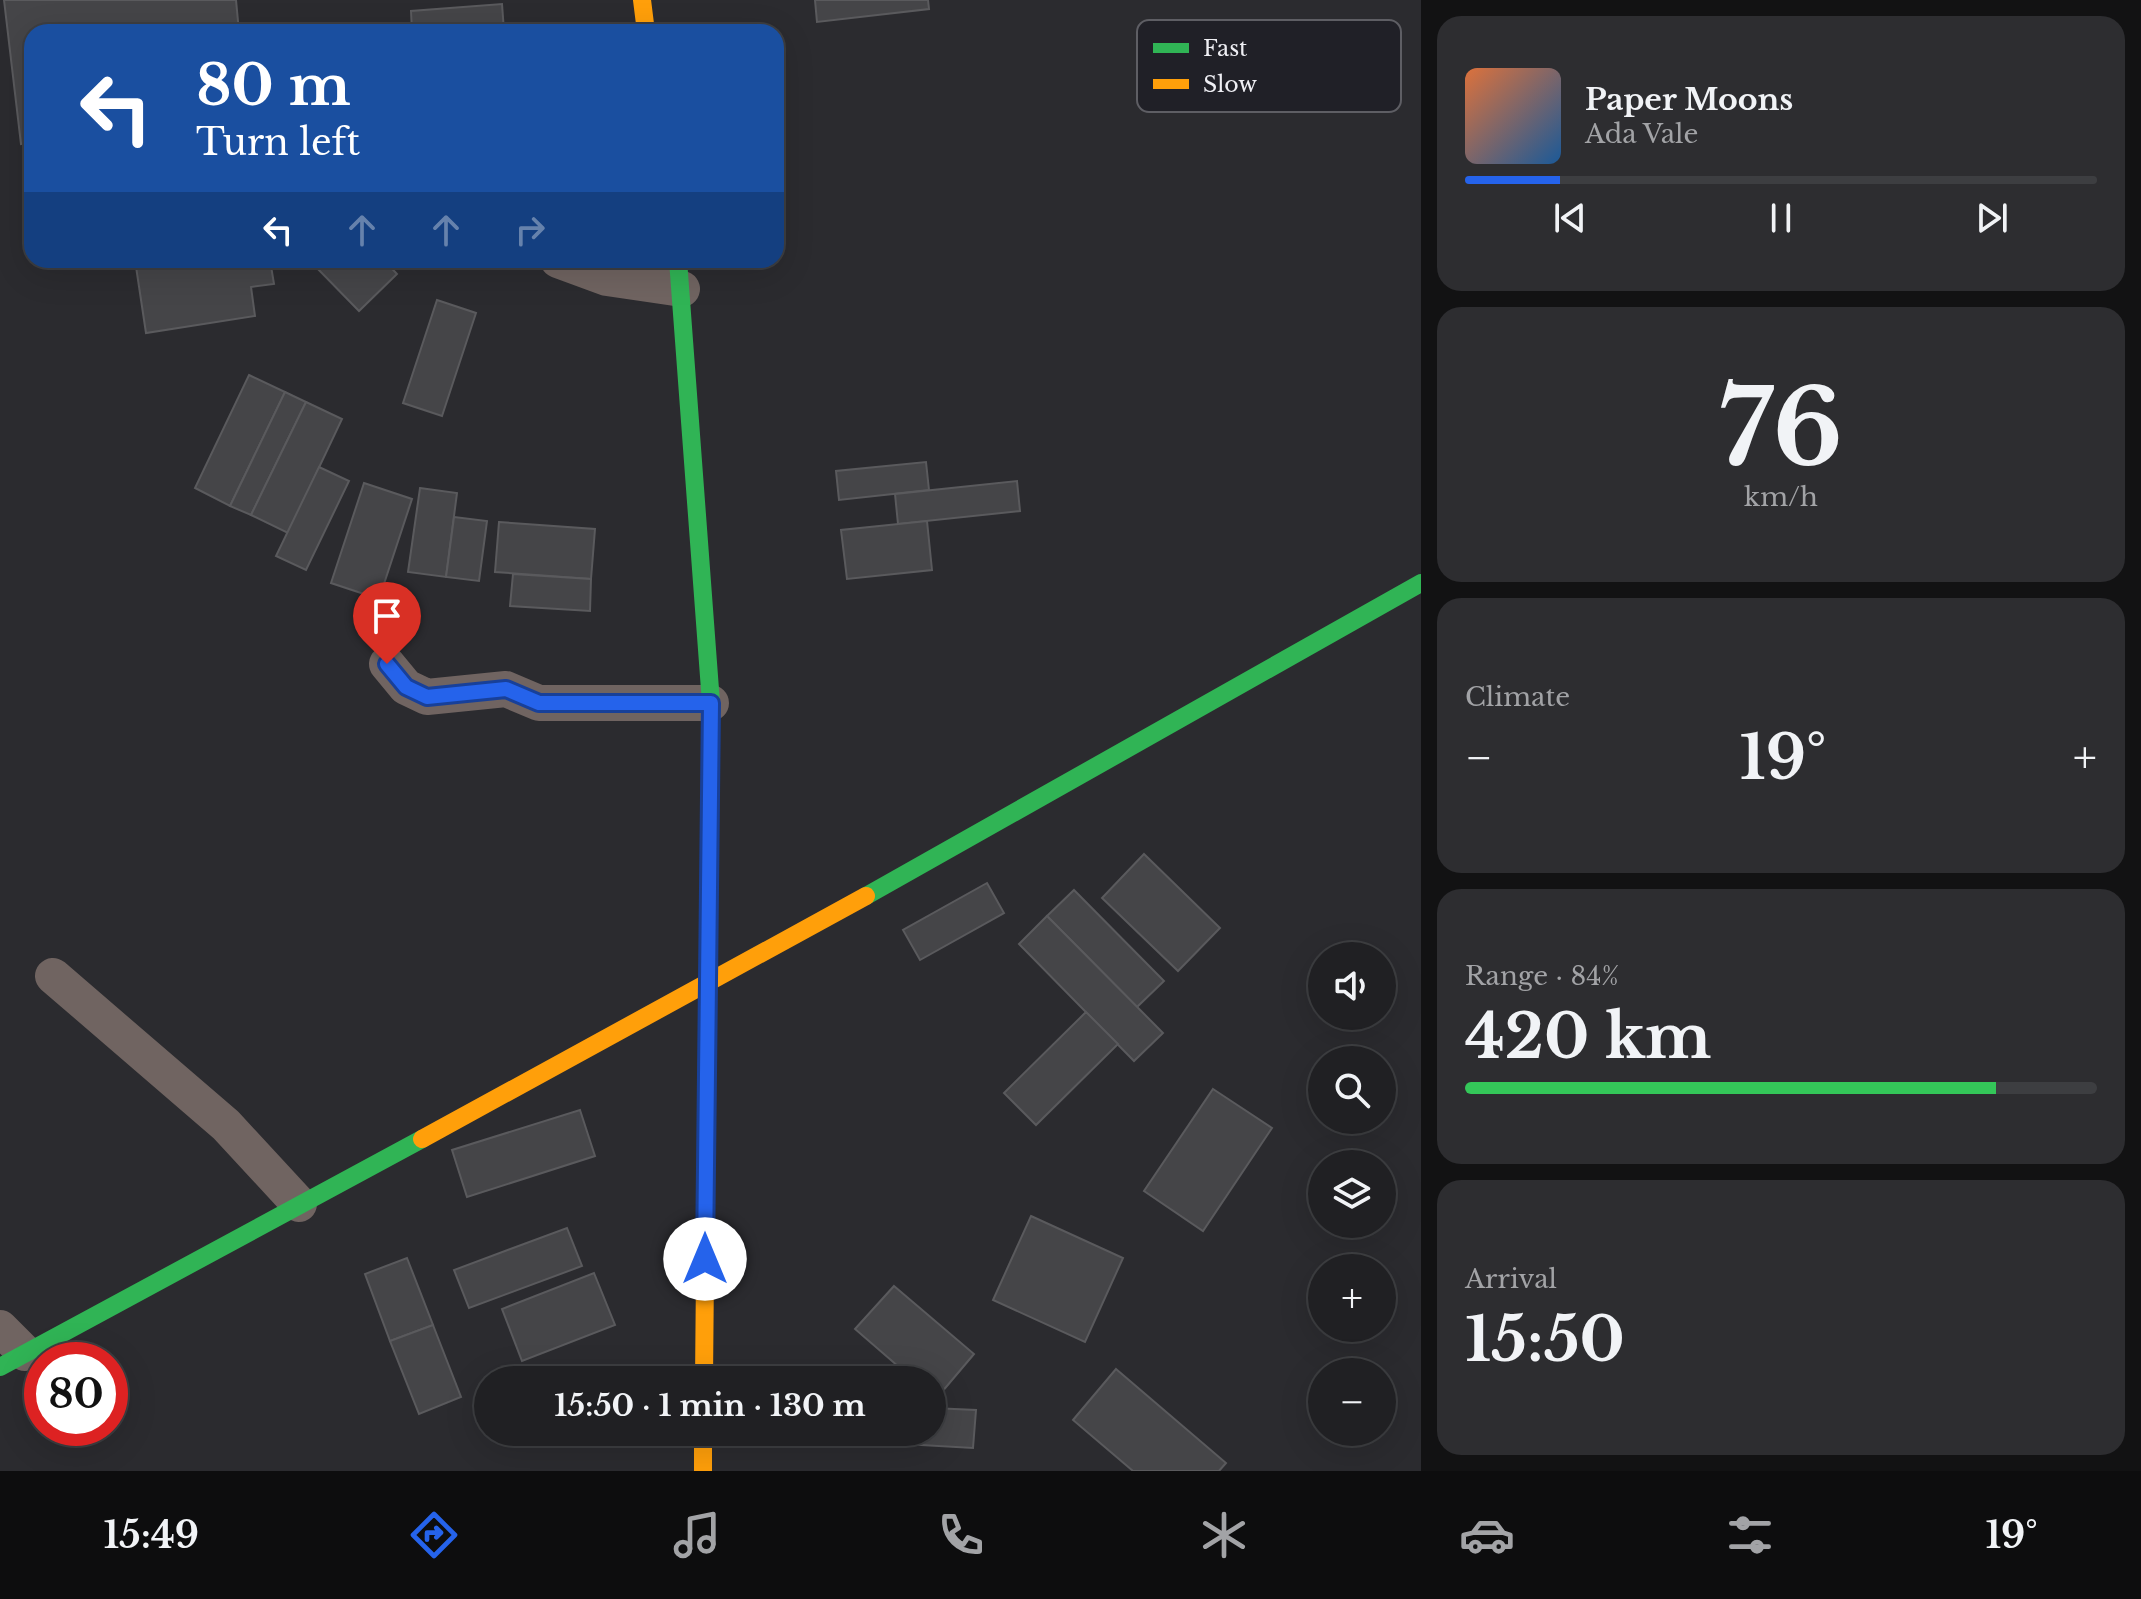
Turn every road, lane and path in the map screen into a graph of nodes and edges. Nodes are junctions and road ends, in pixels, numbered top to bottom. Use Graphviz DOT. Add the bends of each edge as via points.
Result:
graph roads {
  1 [pos="642,0"];
  2 [pos="645,24"];
  3 [pos="580,268"];
  4 [pos="680,274"];
  5 [pos="1421,583"];
  6 [pos="387,664"];
  7 [pos="711,703"];
  8 [pos="53,976"];
  9 [pos="707,986"];
  10 [pos="299,1204"];
  11 [pos="8,1349"];
  12 [pos="704,1366"];
  13 [pos="703,1446"];
  14 [pos="703,1471"];
  1 -- 2 [label="main road"];
  3 -- 4 [label="street" via="607,278"];
  4 -- 7 [label="main road"];
  5 -- 9 [label="main road"];
  6 -- 7 [label="street" via="406,687 427,697 506,689 539,703"];
  7 -- 9 [label="main road"];
  8 -- 10 [label="street" via="226,1125"];
  9 -- 10 [label="main road"];
  9 -- 12 [label="main road"];
  10 -- 11 [label="main road"];
  13 -- 14 [label="main road"];
}
